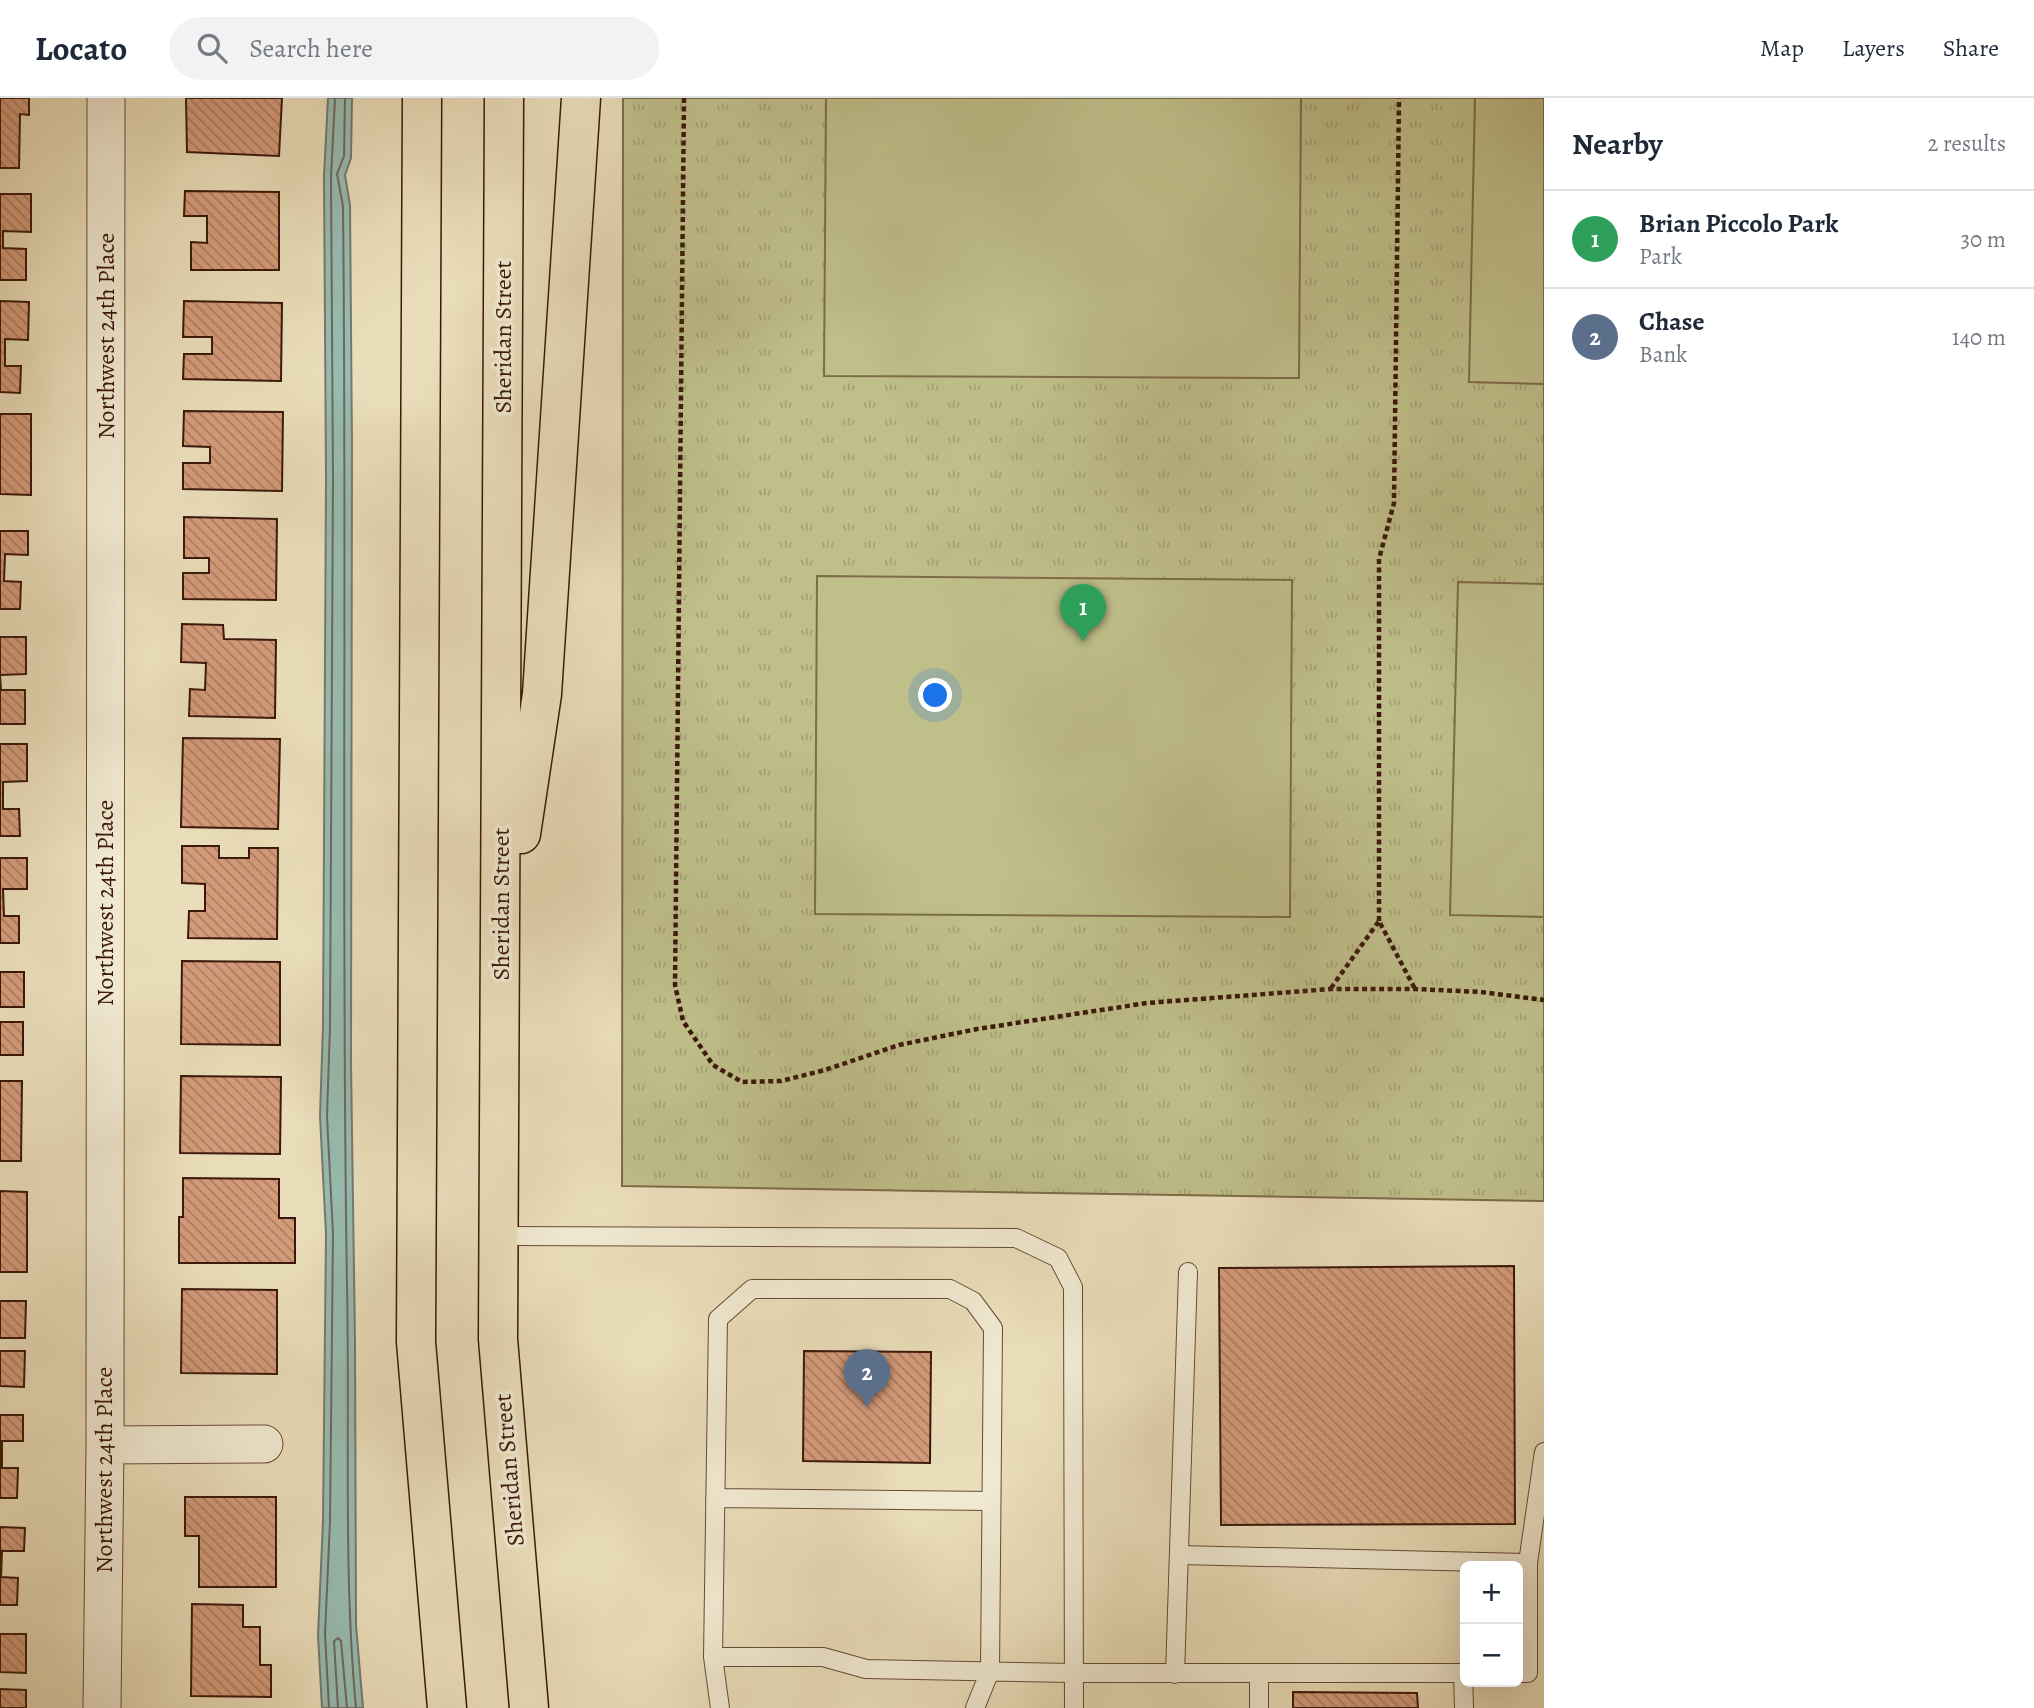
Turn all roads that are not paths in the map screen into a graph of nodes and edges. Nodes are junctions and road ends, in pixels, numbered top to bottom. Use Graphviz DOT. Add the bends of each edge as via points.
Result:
graph roads {
  1 [pos="106,98"];
  2 [pos="422,98"];
  3 [pos="504,98"];
  4 [pos="581,98"];
  5 [pos="501,961"];
  6 [pos="499,1236"];
  7 [pos="1188,1272"];
  8 [pos="264,1444"];
  9 [pos="105,1445"];
  10 [pos="1544,1452"];
  11 [pos="715,1498"];
  12 [pos="991,1500"];
  13 [pos="1179,1555"];
  14 [pos="1528,1563"];
  15 [pos="713,1657"];
  16 [pos="990,1671"];
  17 [pos="1074,1673"];
  18 [pos="1460,1673"];
  19 [pos="1175,1674"];
  20 [pos="1259,1675"];
  21 [pos="1530,1675"];
  22 [pos="1464,1687"];
  23 [pos="102,1708"];
  24 [pos="447,1708"];
  25 [pos="529,1708"];
  26 [pos="720,1708"];
  27 [pos="975,1708"];
  28 [pos="1074,1708"];
  29 [pos="1259,1708"];
  30 [pos="1464,1708"];
  1 -- 9 [label="street, Northwest 24th Place"];
  2 -- 24 [label="main road" via="416,1342"];
  3 -- 5 [label="main road, Sheridan Street"];
  4 -- 5 [label="main road" via="542,694"];
  5 -- 6 [label="main road, Sheridan Street"];
  6 -- 17 [label="lane" via="1016,1238 1058,1258 1073,1287"];
  6 -- 25 [label="main road, Sheridan Street" via="498,1339"];
  7 -- 13 [label="lane"];
  8 -- 9 [label="street"];
  9 -- 23 [label="street, Northwest 24th Place"];
  10 -- 14 [label="lane"];
  11 -- 12 [label="lane"];
  11 -- 12 [label="lane" via="718,1319 752,1289 950,1289 974,1301 993,1328"];
  11 -- 15 [label="lane"];
  12 -- 16 [label="lane"];
  13 -- 14 [label="lane"];
  13 -- 19 [label="lane"];
  14 -- 21 [label="lane"];
  15 -- 16 [label="lane" via="823,1657 866,1668"];
  15 -- 26 [label="lane"];
  16 -- 17 [label="lane"];
  16 -- 27 [label="lane"];
  17 -- 19 [label="lane"];
  17 -- 28 [label="lane"];
  18 -- 20 [label="lane"];
  19 -- 20 [label="lane"];
  20 -- 29 [label="lane"];
  22 -- 30 [label="lane"];
}
